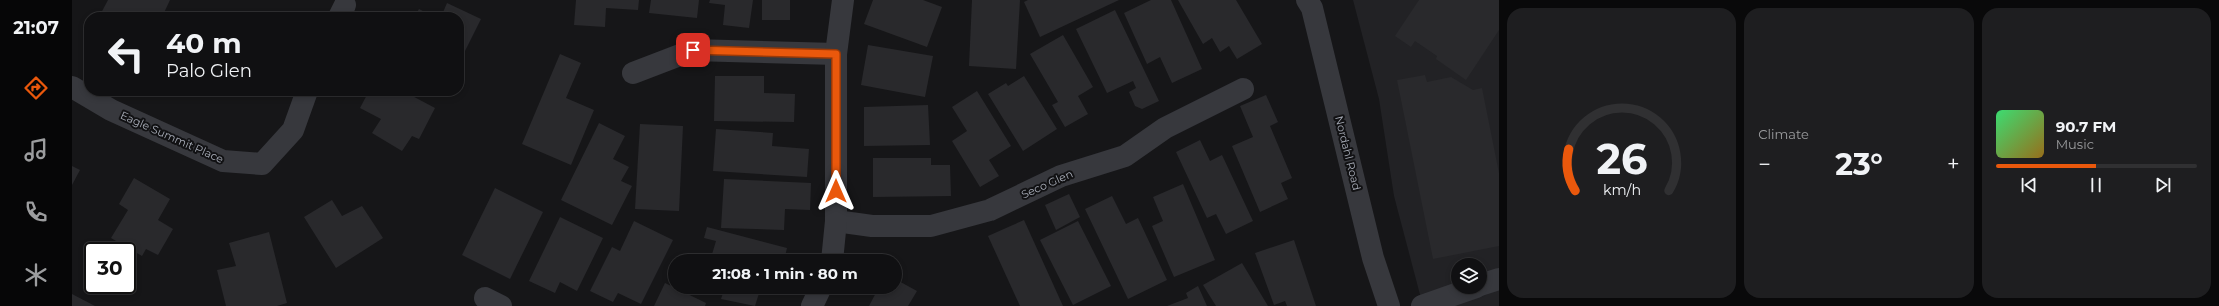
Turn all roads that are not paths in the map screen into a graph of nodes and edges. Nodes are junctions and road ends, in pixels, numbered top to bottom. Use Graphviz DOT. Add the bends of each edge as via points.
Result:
graph roads {
  1 [pos="843,0"];
  2 [pos="1308,0"];
  3 [pos="836,54"];
  4 [pos="633,73"];
  5 [pos="72,87"];
  6 [pos="1243,89"];
  7 [pos="84,94"];
  8 [pos="87,96"];
  9 [pos="305,96"];
  10 [pos="836,221"];
  11 [pos="833,254"];
  12 [pos="1499,279"];
  13 [pos="1487,283"];
  14 [pos="818,294"];
  15 [pos="1456,294"];
  16 [pos="812,306"];
  17 [pos="1389,306"];
  18 [pos="1422,306"];
  1 -- 3 [label="street"];
  2 -- 17 [label="street, Nordahl Road" via="1374,258"];
  3 -- 4 [label="street" via="693,50"];
  3 -- 10 [label="street"];
  5 -- 7 [label="street, Eagle Summit Place"];
  6 -- 10 [label="street, Seco Glen" via="1165,128 1125,156 1061,176 990,210 931,226 872,226"];
  8 -- 9 [label="street, Eagle Summit Place" via="111,110 223,161 262,164 293,130"];
  10 -- 11 [label="street"];
  12 -- 13 [label="street"];
  14 -- 16 [label="street"];
  15 -- 18 [label="street"];
}
